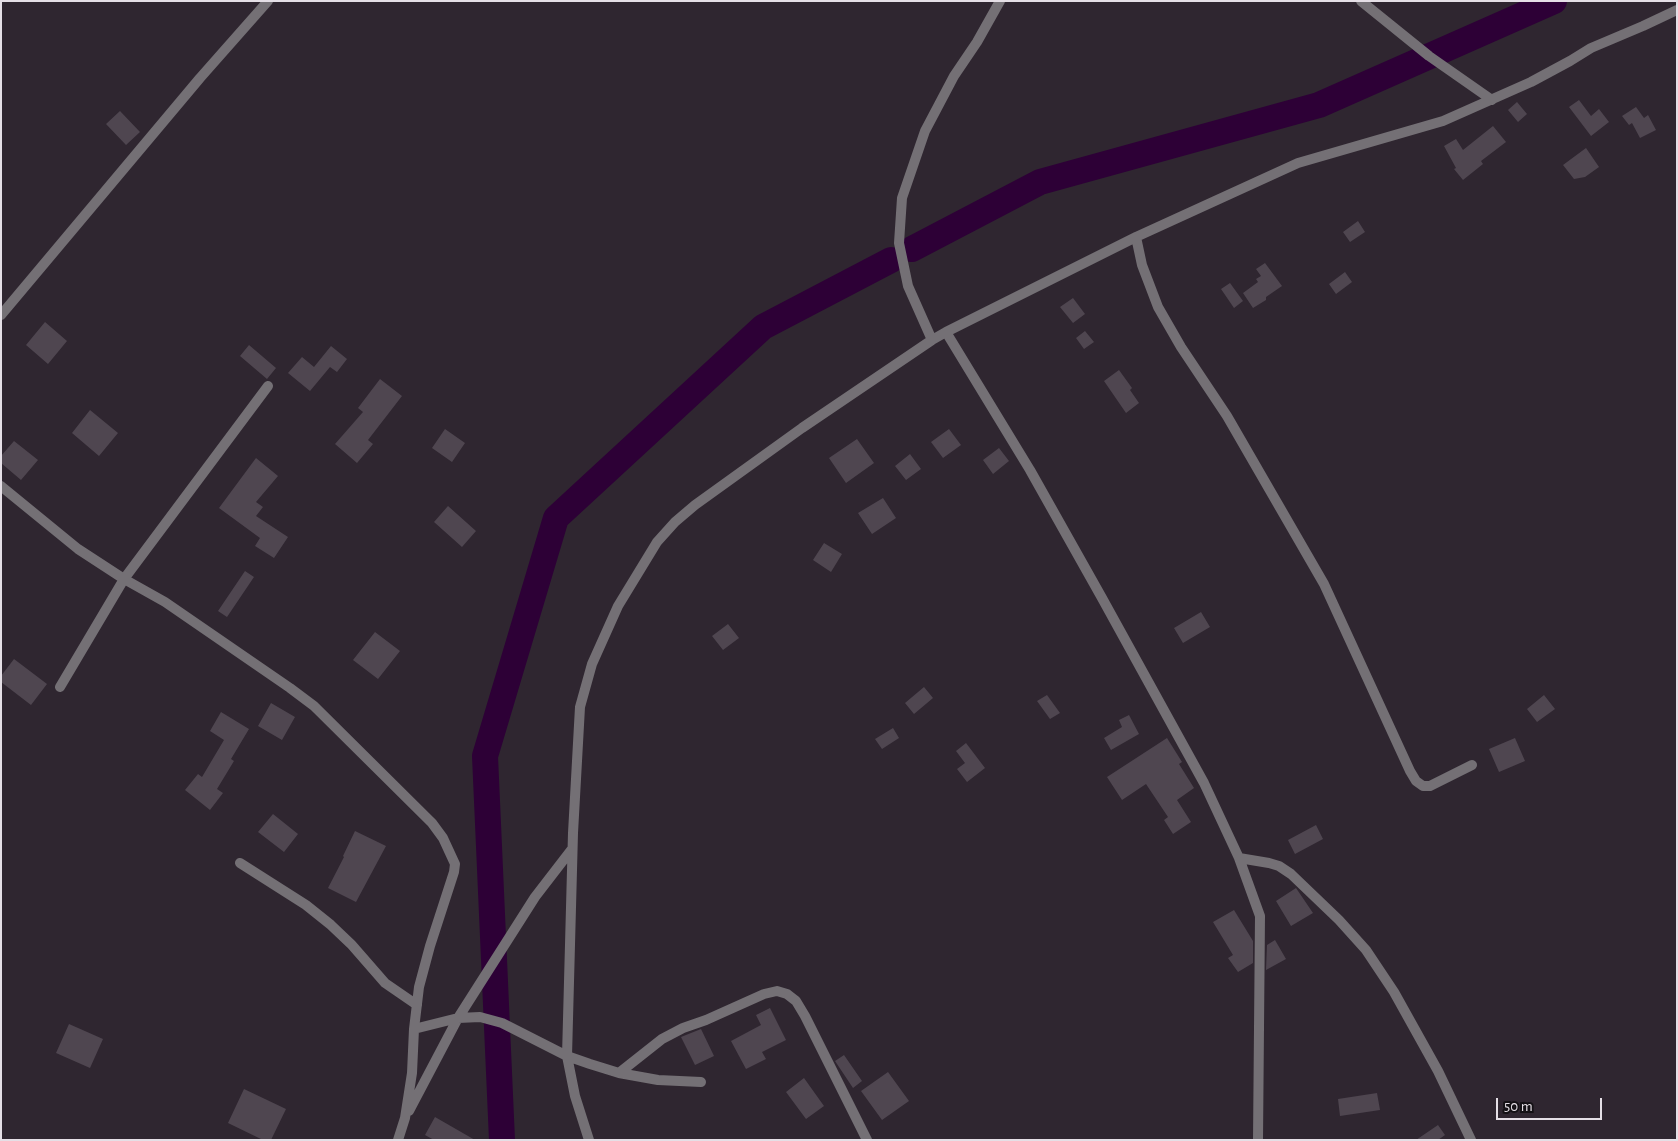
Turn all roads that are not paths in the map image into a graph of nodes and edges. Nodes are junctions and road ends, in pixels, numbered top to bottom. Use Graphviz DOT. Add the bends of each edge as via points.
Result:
graph roads {
  1 [pos="268,1"];
  2 [pos="1000,1"];
  3 [pos="1361,1"];
  4 [pos="1677,10"];
  5 [pos="1492,100"];
  6 [pos="1136,236"];
  7 [pos="1,314"];
  8 [pos="946,332"];
  9 [pos="932,340"];
  10 [pos="268,386"];
  11 [pos="1,486"];
  12 [pos="124,580"];
  13 [pos="60,687"];
  14 [pos="1472,765"];
  15 [pos="572,849"];
  16 [pos="1239,858"];
  17 [pos="240,863"];
  18 [pos="417,1005"];
  19 [pos="458,1018"];
  20 [pos="414,1029"];
  21 [pos="566,1056"];
  22 [pos="620,1072"];
  23 [pos="701,1082"];
  24 [pos="405,1118"];
  25 [pos="398,1140"];
  26 [pos="589,1140"];
  27 [pos="867,1140"];
  28 [pos="1258,1140"];
  29 [pos="1471,1140"];
  1 -- 7 [label="street"];
  2 -- 9 [label="street" via="937,106 902,198 899,243 908,286"];
  3 -- 5 [label="street" via="1429,56"];
  4 -- 5 [label="street" via="1591,48"];
  5 -- 6 [label="street" via="1443,121 1298,163"];
  6 -- 8 [label="street"];
  6 -- 14 [label="street" via="1142,265 1158,306 1227,416 1324,584 1416,781 1430,786"];
  8 -- 9 [label="street"];
  8 -- 16 [label="street" via="1030,470 1102,598 1204,783"];
  9 -- 15 [label="street" via="694,505 657,542 618,606 592,664 580,707"];
  10 -- 12 [label="street"];
  11 -- 12 [label="street" via="78,550"];
  12 -- 13 [label="street"];
  12 -- 18 [label="street" via="165,602 314,706 432,823 455,864 430,946"];
  15 -- 19 [label="street" via="534,897"];
  15 -- 21 [label="street"];
  16 -- 28 [label="street" via="1260,916"];
  16 -- 29 [label="street" via="1279,866 1291,874 1366,950 1394,992 1438,1071"];
  17 -- 18 [label="street" via="330,924 385,983"];
  18 -- 20 [label="street"];
  19 -- 20 [label="street"];
  19 -- 21 [label="street" via="480,1017 502,1023"];
  19 -- 24 [label="street"];
  20 -- 24 [label="street"];
  21 -- 22 [label="street"];
  21 -- 26 [label="street"];
  22 -- 23 [label="street" via="658,1080"];
  22 -- 27 [label="street" via="662,1038 777,991 796,1001"];
  24 -- 25 [label="street"];
}
